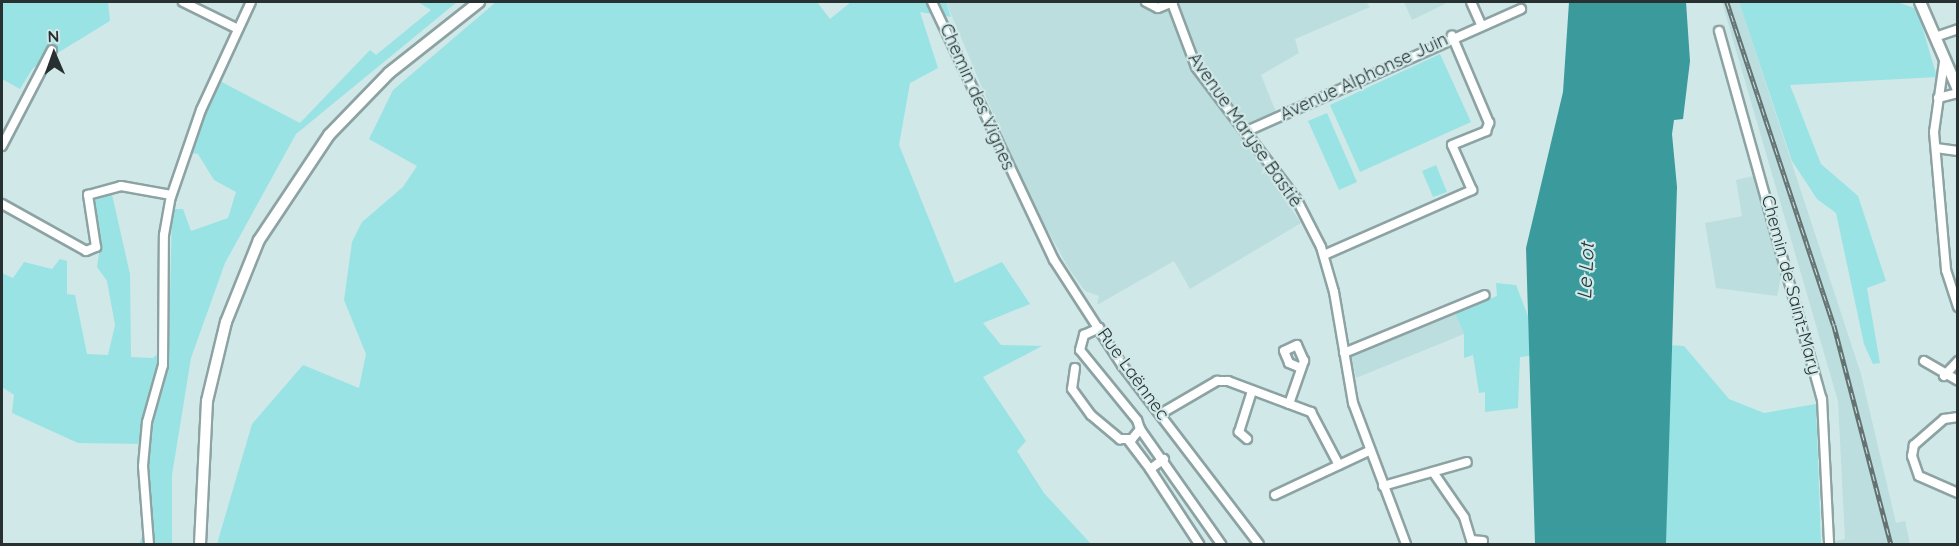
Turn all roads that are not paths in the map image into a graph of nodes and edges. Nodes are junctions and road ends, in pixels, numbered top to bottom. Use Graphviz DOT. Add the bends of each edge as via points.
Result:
graph roads {
  1 [pos="183,2"];
  2 [pos="251,2"];
  3 [pos="479,2"];
  4 [pos="932,2"];
  5 [pos="1146,2"];
  6 [pos="1172,2"];
  7 [pos="1471,2"];
  8 [pos="1920,2"];
  9 [pos="1162,8"];
  10 [pos="1521,9"];
  11 [pos="1481,24"];
  12 [pos="1176,25"];
  13 [pos="238,29"];
  14 [pos="1958,29"];
  15 [pos="1719,31"];
  16 [pos="1452,36"];
  17 [pos="1938,36"];
  18 [pos="52,50"];
  19 [pos="1944,62"];
  20 [pos="1956,89"];
  21 [pos="1938,98"];
  22 [pos="1247,131"];
  23 [pos="2,146"];
  24 [pos="1936,148"];
  25 [pos="1958,151"];
  26 [pos="1022,194"];
  27 [pos="171,195"];
  28 [pos="2,204"];
  29 [pos="1324,255"];
  30 [pos="1485,295"];
  31 [pos="1958,307"];
  32 [pos="1099,328"];
  33 [pos="1344,353"];
  34 [pos="1958,361"];
  35 [pos="1924,362"];
  36 [pos="1075,368"];
  37 [pos="1301,368"];
  38 [pos="1944,376"];
  39 [pos="1958,381"];
  40 [pos="1252,391"];
  41 [pos="1289,404"];
  42 [pos="1162,412"];
  43 [pos="1958,417"];
  44 [pos="1140,429"];
  45 [pos="1247,439"];
  46 [pos="1129,441"];
  47 [pos="1369,451"];
  48 [pos="1164,459"];
  49 [pos="1467,462"];
  50 [pos="1339,465"];
  51 [pos="1150,469"];
  52 [pos="1433,472"];
  53 [pos="1383,486"];
  54 [pos="1958,493"];
  55 [pos="1275,495"];
  56 [pos="1483,541"];
  57 [pos="149,544"];
  58 [pos="200,544"];
  59 [pos="1199,544"];
  60 [pos="1221,544"];
  61 [pos="1259,544"];
  62 [pos="1406,544"];
  63 [pos="1829,544"];
  1 -- 13 [label="street"];
  2 -- 13 [label="street"];
  3 -- 58 [label="main road" via="389,73 329,135 259,240 226,322 207,401"];
  4 -- 26 [label="street, Chemin des Vignes"];
  5 -- 9 [label="street, Avenue Maryse Bastié"];
  6 -- 9 [label="street, Avenue Maryse Bastié"];
  6 -- 12 [label="street, Avenue Maryse Bastié"];
  7 -- 11 [label="street"];
  8 -- 17 [label="main road"];
  9 -- 12 [label="street, Avenue Maryse Bastié"];
  10 -- 11 [label="street, Avenue Alphonse Juin"];
  11 -- 16 [label="street, Avenue Alphonse Juin"];
  12 -- 22 [label="street, Avenue Maryse Bastié" via="1196,67"];
  13 -- 27 [label="street" via="201,110"];
  14 -- 17 [label="street"];
  15 -- 63 [label="street, Chemin de Saint-Mary" via="1822,399"];
  16 -- 22 [label="street, Avenue Alphonse Juin"];
  16 -- 29 [label="street" via="1489,123 1486,131 1452,145 1472,190"];
  17 -- 19 [label="main road"];
  18 -- 23 [label="street"];
  19 -- 20 [label="main road"];
  19 -- 21 [label="street"];
  20 -- 21 [label="street"];
  21 -- 24 [label="street"];
  22 -- 29 [label="street, Avenue Maryse Bastié" via="1297,200"];
  24 -- 25 [label="street"];
  24 -- 31 [label="street" via="1946,270"];
  26 -- 32 [label="street, Rue Laënnec" via="1054,260"];
  27 -- 28 [label="street" via="121,186 88,195 96,247 86,251"];
  27 -- 57 [label="street" via="164,235 163,365 147,422 144,466"];
  29 -- 33 [label="street, Avenue Maryse Bastié"];
  30 -- 33 [label="street"];
  32 -- 42 [label="street, Rue Laënnec"];
  32 -- 44 [label="street" via="1084,335 1080,350"];
  33 -- 47 [label="street, Avenue Maryse Bastié"];
  34 -- 38 [label="street"];
  35 -- 38 [label="street"];
  36 -- 46 [label="street" via="1072,389 1108,431"];
  37 -- 41 [label="street"];
  38 -- 39 [label="street"];
  40 -- 41 [label="street"];
  40 -- 42 [label="street" via="1218,381"];
  40 -- 45 [label="street" via="1239,432"];
  41 -- 50 [label="street" via="1316,416"];
  42 -- 61 [label="street, Rue Laënnec"];
  43 -- 54 [label="street" via="1931,430 1914,445 1912,456 1919,476"];
  44 -- 46 [label="street"];
  44 -- 48 [label="street"];
  46 -- 51 [label="street"];
  47 -- 50 [label="street"];
  47 -- 53 [label="street, Avenue Maryse Bastié"];
  48 -- 51 [label="street"];
  48 -- 60 [label="street"];
  49 -- 52 [label="street"];
  50 -- 55 [label="street"];
  51 -- 59 [label="street"];
  52 -- 53 [label="street"];
  52 -- 56 [label="street" via="1464,517 1471,540"];
  53 -- 62 [label="street, Avenue Maryse Bastié"];
}
